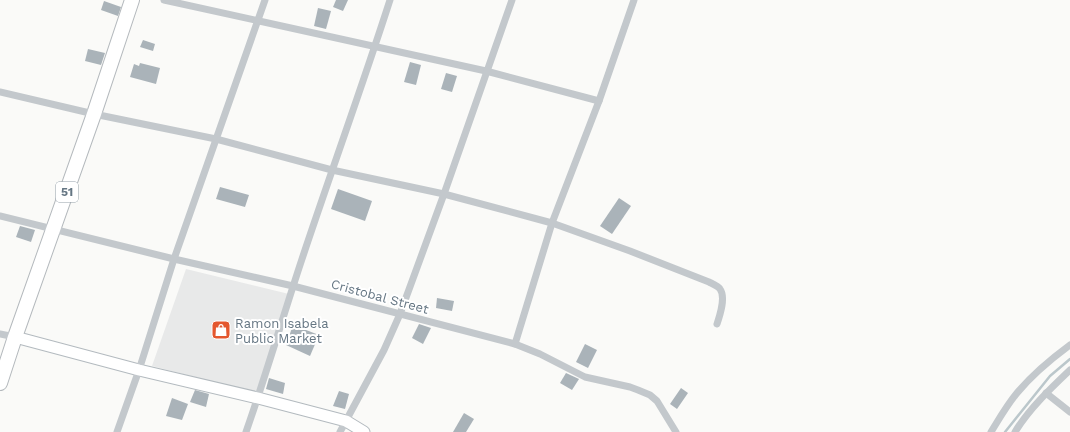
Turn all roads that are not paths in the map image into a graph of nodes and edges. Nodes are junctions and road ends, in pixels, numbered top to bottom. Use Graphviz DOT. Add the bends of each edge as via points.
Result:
graph roads {
  1 [pos="132,0"];
  2 [pos="164,0"];
  3 [pos="265,0"];
  4 [pos="390,0"];
  5 [pos="512,0"];
  6 [pos="634,0"];
  7 [pos="258,20"];
  8 [pos="375,47"];
  9 [pos="486,71"];
  10 [pos="0,92"];
  11 [pos="599,101"];
  12 [pos="94,114"];
  13 [pos="216,140"];
  14 [pos="332,170"];
  15 [pos="444,194"];
  16 [pos="0,216"];
  17 [pos="552,223"];
  18 [pos="54,229"];
  19 [pos="174,259"];
  20 [pos="293,286"];
  21 [pos="400,314"];
  22 [pos="717,324"];
  23 [pos="0,334"];
  24 [pos="15,337"];
  25 [pos="515,344"];
  26 [pos="1070,345"];
  27 [pos="139,370"];
  28 [pos="1070,370"];
  29 [pos="0,382"];
  30 [pos="1046,393"];
  31 [pos="258,398"];
  32 [pos="1070,412"];
  33 [pos="346,421"];
  34 [pos="117,432"];
  35 [pos="246,432"];
  36 [pos="340,432"];
  37 [pos="364,432"];
  38 [pos="676,432"];
  39 [pos="991,432"];
  40 [pos="1015,432"];
  1 -- 12 [label="highway, 51"];
  2 -- 7 [label="street"];
  3 -- 7 [label="street"];
  4 -- 8 [label="street"];
  5 -- 9 [label="street"];
  6 -- 11 [label="street"];
  7 -- 8 [label="street"];
  7 -- 13 [label="street"];
  8 -- 9 [label="street"];
  8 -- 14 [label="street"];
  9 -- 11 [label="street"];
  9 -- 15 [label="street"];
  10 -- 12 [label="street"];
  11 -- 17 [label="street"];
  12 -- 13 [label="street"];
  12 -- 18 [label="highway, 51"];
  13 -- 14 [label="street"];
  13 -- 19 [label="street"];
  14 -- 15 [label="street"];
  14 -- 20 [label="street"];
  15 -- 17 [label="street"];
  15 -- 21 [label="street"];
  16 -- 18 [label="street, Cristobal Street"];
  17 -- 22 [label="street" via="718,286 723,296"];
  17 -- 25 [label="street"];
  18 -- 19 [label="street, Cristobal Street"];
  18 -- 24 [label="highway, 51"];
  19 -- 20 [label="street, Cristobal Street"];
  19 -- 27 [label="street"];
  20 -- 21 [label="street, Cristobal Street"];
  20 -- 31 [label="street"];
  21 -- 25 [label="street, Cristobal Street"];
  21 -- 33 [label="street"];
  23 -- 24 [label="street"];
  24 -- 27 [label="main road"];
  24 -- 29 [label="highway, 51"];
  25 -- 38 [label="street, Cristobal Street" via="585,378 630,387 650,395 657,401"];
  26 -- 39 [label="street" via="1030,378"];
  27 -- 31 [label="main road"];
  27 -- 34 [label="street"];
  28 -- 30 [label="street"];
  30 -- 32 [label="street"];
  30 -- 40 [label="street"];
  31 -- 33 [label="main road"];
  31 -- 35 [label="street"];
  33 -- 36 [label="street"];
  33 -- 37 [label="main road"];
}
